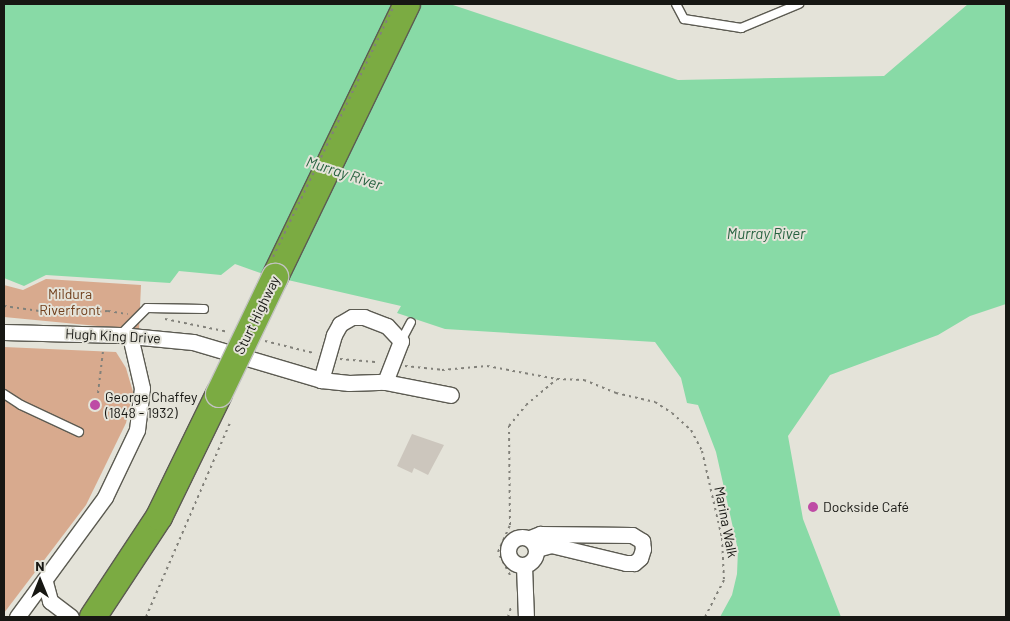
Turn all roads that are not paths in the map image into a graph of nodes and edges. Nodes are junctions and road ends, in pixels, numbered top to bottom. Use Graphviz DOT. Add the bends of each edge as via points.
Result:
graph roads {
  1 [pos="407,4"];
  2 [pos="676,4"];
  3 [pos="799,4"];
  4 [pos="204,310"];
  5 [pos="412,322"];
  6 [pos="4,332"];
  7 [pos="125,335"];
  8 [pos="401,341"];
  9 [pos="321,380"];
  10 [pos="385,382"];
  11 [pos="4,394"];
  12 [pos="451,394"];
  13 [pos="80,432"];
  14 [pos="533,544"];
  15 [pos="524,566"];
  16 [pos="45,582"];
  17 [pos="99,610"];
  18 [pos="17,617"];
  19 [pos="71,617"];
  20 [pos="526,617"];
  1 -- 17 [label="highway, Sturt Highway, bridge" via="159,517"];
  2 -- 3 [label="lane" via="684,19 741,28"];
  4 -- 7 [label="lane" via="147,308 138,315"];
  5 -- 8 [label="lane"];
  6 -- 7 [label="street, Hugh King Drive"];
  7 -- 9 [label="street, Hugh King Drive" via="221,348"];
  7 -- 16 [label="street" via="142,388 137,430 105,498"];
  8 -- 9 [label="street" via="382,324 352,318 340,324"];
  8 -- 10 [label="street"];
  9 -- 10 [label="street, Hugh King Drive"];
  10 -- 12 [label="street, Hugh King Drive"];
  11 -- 13 [label="lane"];
  14 -- 14 [label="street" via="540,534 632,535 642,541 642,549 640,558 634,563 626,563 551,545"];
  14 -- 15 [label="street" via="531,563"];
  14 -- 15 [label="street" via="514,539 509,545 510,560"];
  15 -- 20 [label="street"];
  16 -- 18 [label="street"];
  16 -- 19 [label="street" via="50,601"];
}
